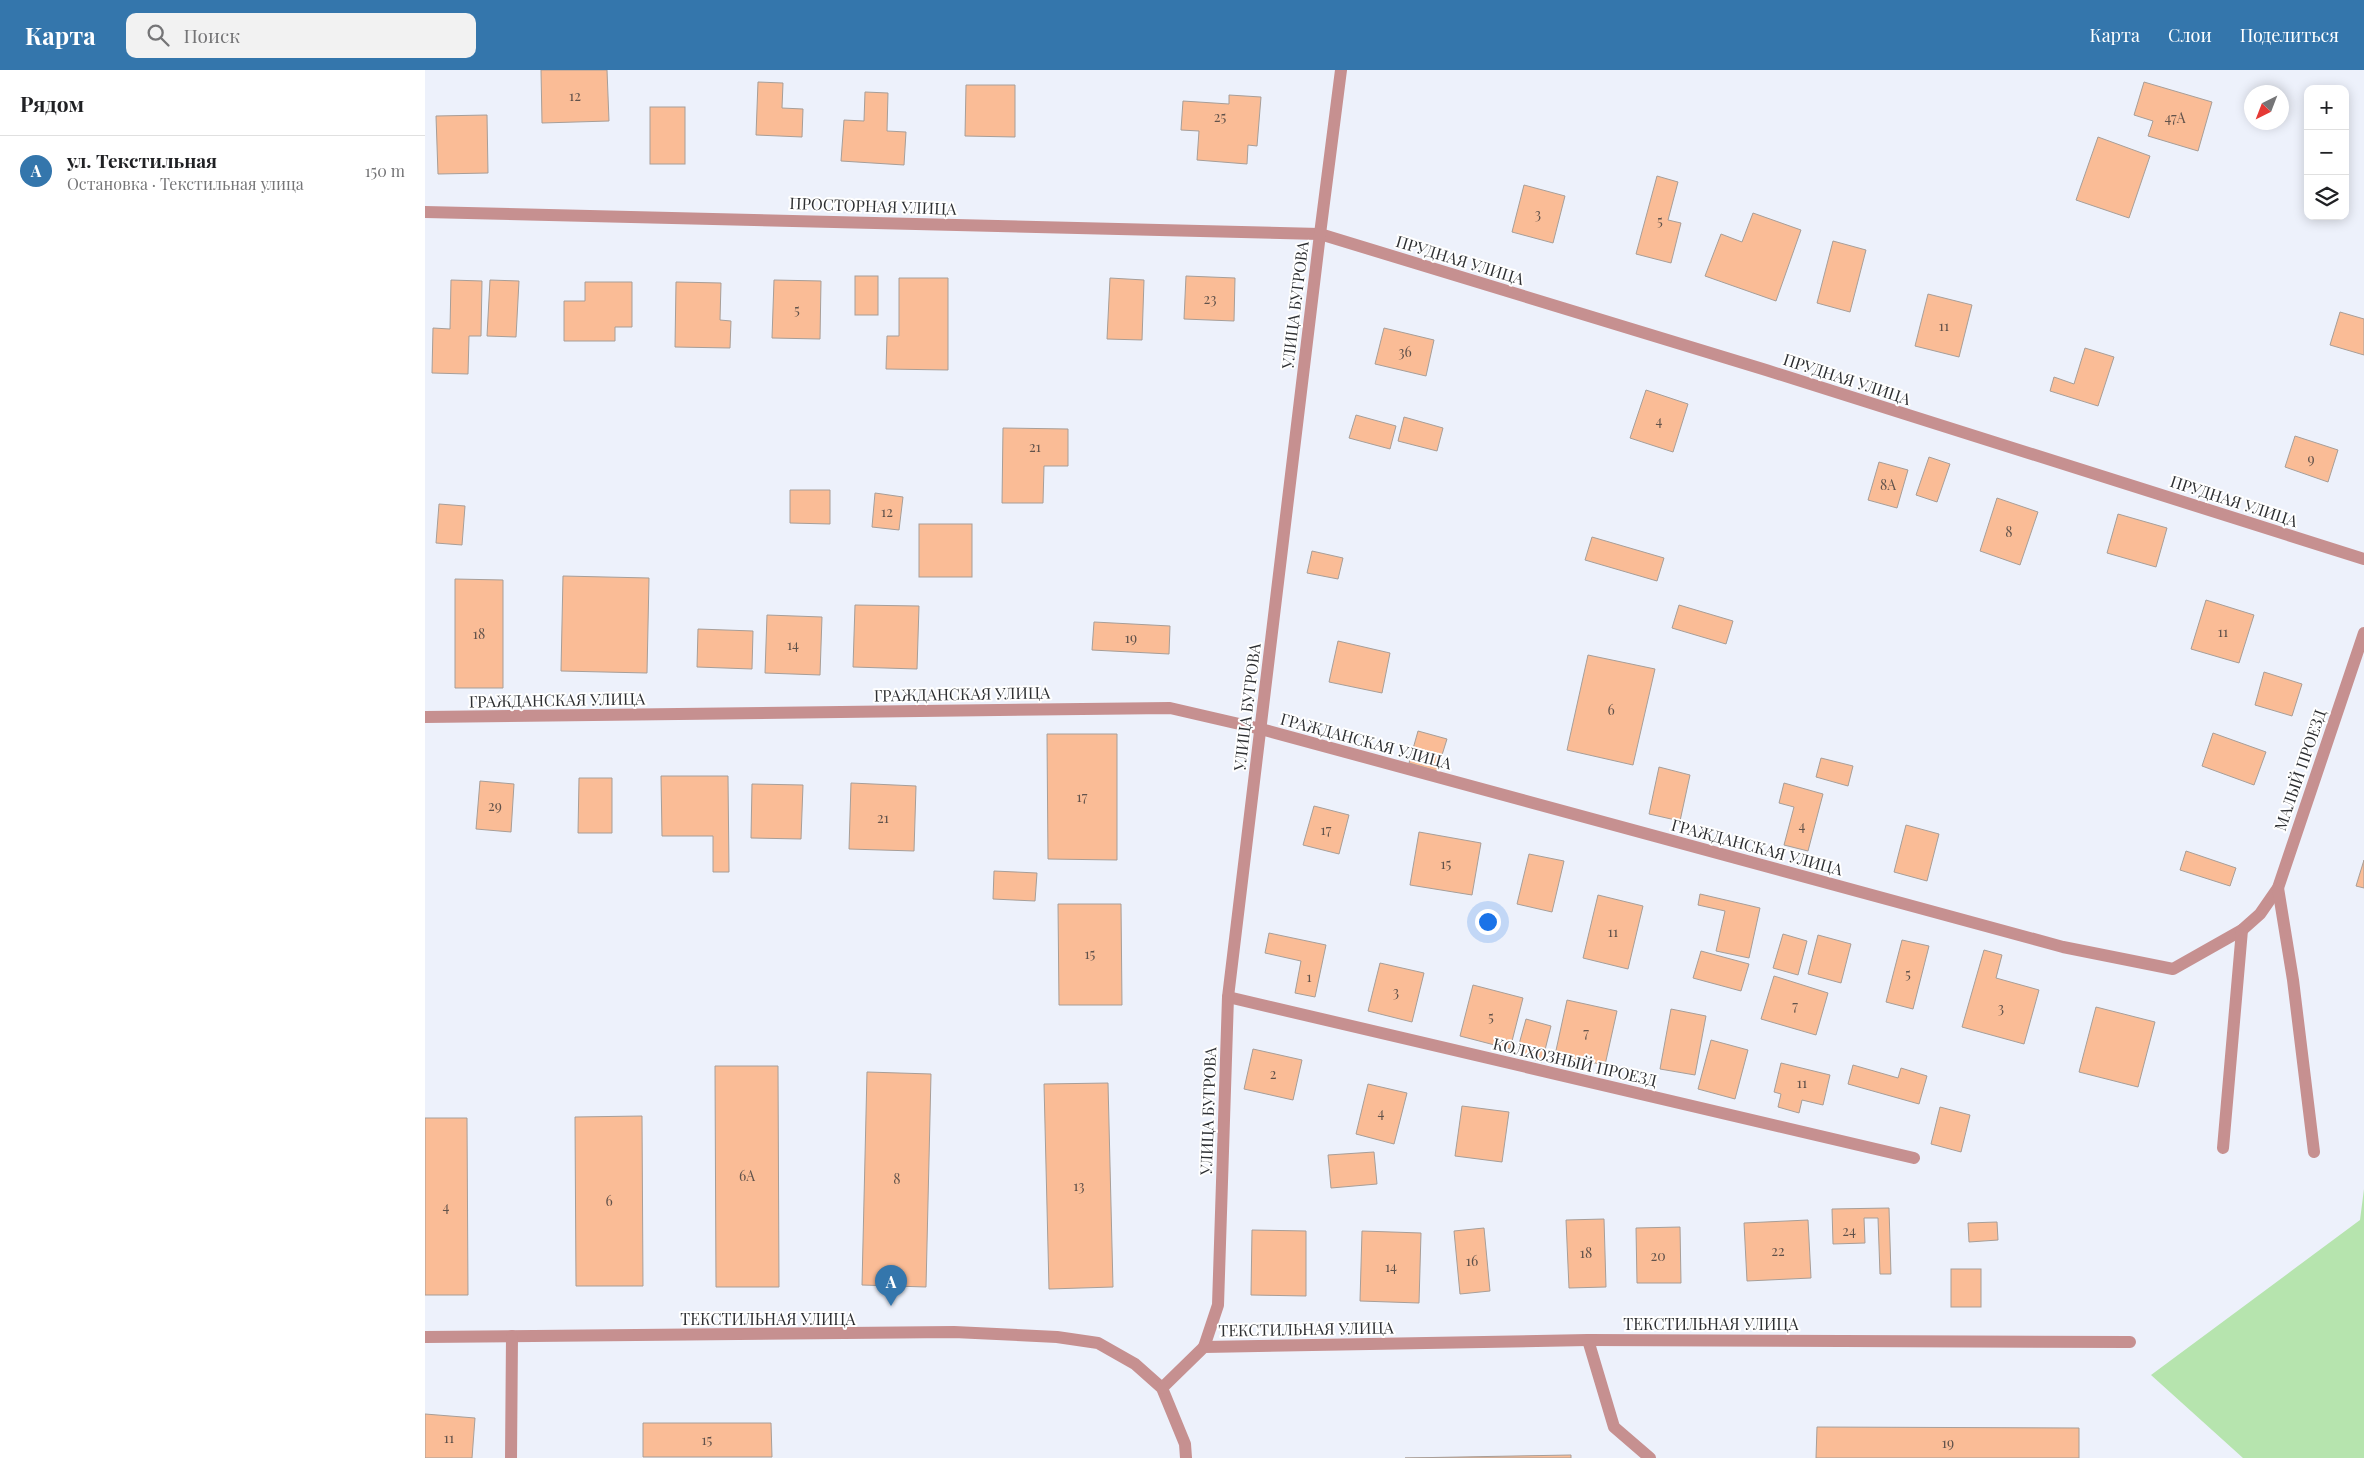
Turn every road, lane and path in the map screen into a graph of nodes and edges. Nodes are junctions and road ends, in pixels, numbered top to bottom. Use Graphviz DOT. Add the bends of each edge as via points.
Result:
graph roads {
  1 [pos="1341,70"];
  2 [pos="425,212"];
  3 [pos="1320,234"];
  4 [pos="2364,559"];
  5 [pos="2364,633"];
  6 [pos="425,718"];
  7 [pos="1261,729"];
  8 [pos="2278,888"];
  9 [pos="2261,914"];
  10 [pos="2241,930"];
  11 [pos="1228,998"];
  12 [pos="2223,1148"];
  13 [pos="2314,1152"];
  14 [pos="1914,1158"];
  15 [pos="512,1336"];
  16 [pos="425,1337"];
  17 [pos="1588,1340"];
  18 [pos="2129,1342"];
  19 [pos="1204,1348"];
  20 [pos="1162,1388"];
  21 [pos="511,1458"];
  22 [pos="1187,1458"];
  23 [pos="1650,1458"];
  1 -- 3 [label="street, УЛИЦА БУГРОВА"];
  2 -- 3 [label="street, ПРОСТОРНАЯ УЛИЦА"];
  3 -- 4 [label="street, ПРУДНАЯ УЛИЦА" via="1756,367"];
  3 -- 7 [label="street, УЛИЦА БУГРОВА"];
  5 -- 8 [label="street, МАЛЫЙ ПРОЕЗД"];
  6 -- 7 [label="street, ГРАЖДАНСКАЯ УЛИЦА" via="1170,708"];
  7 -- 10 [label="street, ГРАЖДАНСКАЯ УЛИЦА" via="2063,946 2173,969"];
  7 -- 11 [label="street, УЛИЦА БУГРОВА"];
  8 -- 9 [label="street, МАЛЫЙ ПРОЕЗД"];
  8 -- 13 [label="street"];
  9 -- 10 [label="street, ГРАЖДАНСКАЯ УЛИЦА"];
  10 -- 12 [label="street"];
  11 -- 14 [label="street, КОЛХОЗНЫЙ ПРОЕЗД"];
  11 -- 19 [label="street, УЛИЦА БУГРОВА" via="1218,1305"];
  15 -- 16 [label="street, ТЕКСТИЛЬНАЯ УЛИЦА"];
  15 -- 20 [label="street, ТЕКСТИЛЬНАЯ УЛИЦА" via="954,1332 1057,1337 1098,1343 1135,1364"];
  15 -- 21 [label="street"];
  17 -- 18 [label="street, ТЕКСТИЛЬНАЯ УЛИЦА"];
  17 -- 19 [label="street, ТЕКСТИЛЬНАЯ УЛИЦА"];
  17 -- 23 [label="street" via="1614,1427"];
  19 -- 20 [label="street, ТЕКСТИЛЬНАЯ УЛИЦА"];
  20 -- 22 [label="street" via="1185,1444"];
}
